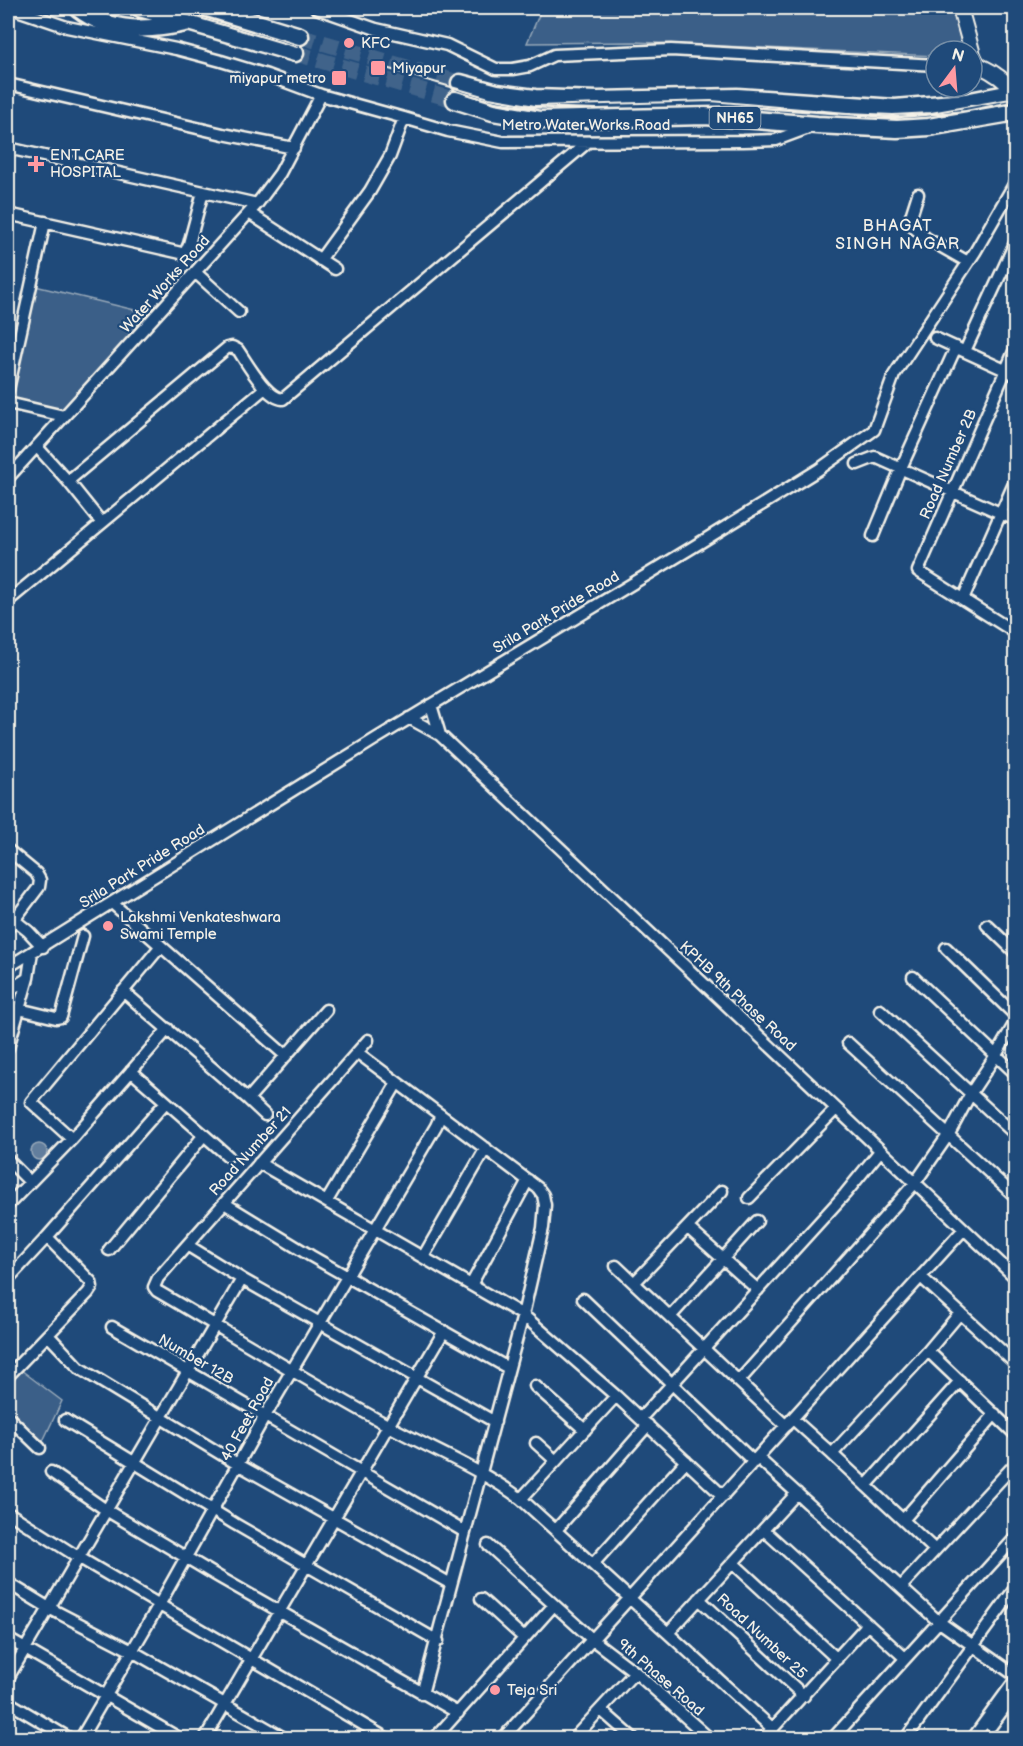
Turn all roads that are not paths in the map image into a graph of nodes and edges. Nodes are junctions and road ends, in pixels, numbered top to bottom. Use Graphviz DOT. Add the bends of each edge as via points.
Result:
graph roads {
  1 [pos="11,8"];
  2 [pos="78,8"];
  3 [pos="141,8"];
  4 [pos="213,8"];
  5 [pos="316,8"];
  6 [pos="960,8"];
  7 [pos="191,22"];
  8 [pos="300,36"];
  9 [pos="969,39"];
  10 [pos="295,53"];
  11 [pos="924,64"];
  12 [pos="984,71"];
  13 [pos="984,76"];
  14 [pos="460,83"];
  15 [pos="8,84"];
  16 [pos="1015,92"];
  17 [pos="321,94"];
  18 [pos="693,96"];
  19 [pos="993,96"];
  20 [pos="455,100"];
  21 [pos="1016,112"];
  22 [pos="694,116"];
  23 [pos="404,118"];
  24 [pos="817,125"];
  25 [pos="588,142"];
  26 [pos="8,148"];
  27 [pos="294,148"];
  28 [pos="1016,181"];
  29 [pos="202,192"];
  30 [pos="918,194"];
  31 [pos="257,204"];
  32 [pos="8,213"];
  33 [pos="249,213"];
  34 [pos="45,222"];
  35 [pos="1016,241"];
  36 [pos="320,260"];
  37 [pos="968,262"];
  38 [pos="335,269"];
  39 [pos="196,273"];
  40 [pos="239,312"];
  41 [pos="935,338"];
  42 [pos="1016,347"];
  43 [pos="961,349"];
  44 [pos="1010,372"];
  45 [pos="265,388"];
  46 [pos="8,390"];
  47 [pos="8,404"];
  48 [pos="64,416"];
  49 [pos="37,447"];
  50 [pos="857,464"];
  51 [pos="901,468"];
  52 [pos="8,478"];
  53 [pos="1016,479"];
  54 [pos="68,481"];
  55 [pos="953,491"];
  56 [pos="1000,512"];
  57 [pos="1016,520"];
  58 [pos="101,522"];
  59 [pos="873,536"];
  60 [pos="963,599"];
  61 [pos="8,601"];
  62 [pos="1016,633"];
  63 [pos="431,705"];
  64 [pos="409,718"];
  65 [pos="440,735"];
  66 [pos="8,850"];
  67 [pos="112,903"];
  68 [pos="10,921"];
  69 [pos="987,925"];
  70 [pos="83,936"];
  71 [pos="43,946"];
  72 [pos="160,947"];
  73 [pos="946,948"];
  74 [pos="32,952"];
  75 [pos="1016,952"];
  76 [pos="8,967"];
  77 [pos="913,977"];
  78 [pos="28,978"];
  79 [pos="8,991"];
  80 [pos="123,991"];
  81 [pos="19,1010"];
  82 [pos="326,1010"];
  83 [pos="880,1010"];
  84 [pos="1016,1016"];
  85 [pos="1016,1021"];
  86 [pos="168,1029"];
  87 [pos="368,1040"];
  88 [pos="848,1043"];
  89 [pos="8,1048"];
  90 [pos="358,1053"];
  91 [pos="996,1055"];
  92 [pos="286,1056"];
  93 [pos="131,1071"];
  94 [pos="1016,1074"];
  95 [pos="397,1083"];
  96 [pos="971,1093"];
  97 [pos="248,1099"];
  98 [pos="166,1102"];
  99 [pos="836,1109"];
  100 [pos="265,1115"];
  101 [pos="441,1115"];
  102 [pos="949,1134"];
  103 [pos="1016,1135"];
  104 [pos="204,1136"];
  105 [pos="72,1139"];
  106 [pos="486,1148"];
  107 [pos="880,1151"];
  108 [pos="228,1156"];
  109 [pos="8,1160"];
  110 [pos="260,1163"];
  111 [pos="528,1180"];
  112 [pos="30,1182"];
  113 [pos="915,1183"];
  114 [pos="722,1191"];
  115 [pos="1016,1197"];
  116 [pos="748,1198"];
  117 [pos="327,1201"];
  118 [pos="224,1203"];
  119 [pos="8,1205"];
  120 [pos="757,1221"];
  121 [pos="688,1228"];
  122 [pos="964,1229"];
  123 [pos="375,1230"];
  124 [pos="47,1237"];
  125 [pos="187,1245"];
  126 [pos="110,1250"];
  127 [pos="423,1257"];
  128 [pos="723,1259"];
  129 [pos="616,1266"];
  130 [pos="348,1276"];
  131 [pos="921,1277"];
  132 [pos="1016,1278"];
  133 [pos="8,1279"];
  134 [pos="242,1279"];
  135 [pos="634,1283"];
  136 [pos="471,1285"];
  137 [pos="758,1290"];
  138 [pos="583,1299"];
  139 [pos="960,1313"];
  140 [pos="523,1315"];
  141 [pos="671,1316"];
  142 [pos="320,1323"];
  143 [pos="214,1325"];
  144 [pos="112,1327"];
  145 [pos="444,1331"];
  146 [pos="48,1335"];
  147 [pos="705,1349"];
  148 [pos="928,1351"];
  149 [pos="1016,1365"];
  150 [pos="508,1368"];
  151 [pos="292,1370"];
  152 [pos="187,1372"];
  153 [pos="8,1376"];
  154 [pos="417,1378"];
  155 [pos="740,1381"];
  156 [pos="960,1381"];
  157 [pos="673,1384"];
  158 [pos="535,1386"];
  159 [pos="616,1396"];
  160 [pos="995,1414"];
  161 [pos="265,1416"];
  162 [pos="8,1417"];
  163 [pos="161,1417"];
  164 [pos="66,1420"];
  165 [pos="495,1422"];
  166 [pos="645,1422"];
  167 [pos="790,1423"];
  168 [pos="389,1426"];
  169 [pos="585,1430"];
  170 [pos="1016,1435"];
  171 [pos="536,1443"];
  172 [pos="40,1448"];
  173 [pos="832,1454"];
  174 [pos="756,1460"];
  175 [pos="556,1461"];
  176 [pos="686,1461"];
  177 [pos="134,1462"];
  178 [pos="1016,1463"];
  179 [pos="239,1465"];
  180 [pos="51,1472"];
  181 [pos="362,1472"];
  182 [pos="480,1474"];
  183 [pos="866,1486"];
  184 [pos="797,1493"];
  185 [pos="723,1496"];
  186 [pos="521,1498"];
  187 [pos="106,1510"];
  188 [pos="213,1510"];
  189 [pos="12,1515"];
  190 [pos="335,1519"];
  191 [pos="903,1520"];
  192 [pos="556,1530"];
  193 [pos="764,1530"];
  194 [pos="465,1532"];
  195 [pos="1016,1537"];
  196 [pos="488,1545"];
  197 [pos="934,1550"];
  198 [pos="78,1557"];
  199 [pos="186,1558"];
  200 [pos="733,1563"];
  201 [pos="593,1564"];
  202 [pos="307,1565"];
  203 [pos="8,1584"];
  204 [pos="450,1584"];
  205 [pos="901,1587"];
  206 [pos="1016,1587"];
  207 [pos="631,1598"];
  208 [pos="481,1599"];
  209 [pos="699,1599"];
  210 [pos="159,1605"];
  211 [pos="554,1605"];
  212 [pos="48,1608"];
  213 [pos="280,1612"];
  214 [pos="938,1621"];
  215 [pos="868,1624"];
  216 [pos="668,1632"];
  217 [pos="524,1638"];
  218 [pos="8,1639"];
  219 [pos="593,1640"];
  220 [pos="438,1641"];
  221 [pos="972,1646"];
  222 [pos="25,1649"];
  223 [pos="132,1651"];
  224 [pos="251,1658"];
  225 [pos="905,1658"];
  226 [pos="837,1659"];
  227 [pos="635,1672"];
  228 [pos="1016,1677"];
  229 [pos="8,1678"];
  230 [pos="1016,1692"];
  231 [pos="422,1694"];
  232 [pos="106,1696"];
  233 [pos="804,1696"];
  234 [pos="8,1702"];
  235 [pos="1003,1703"];
  236 [pos="224,1705"];
  237 [pos="601,1710"];
  238 [pos="458,1713"];
  239 [pos="773,1729"];
  240 [pos="69,1738"];
  241 [pos="81,1738"];
  242 [pos="179,1738"];
  243 [pos="206,1738"];
  244 [pos="284,1738"];
  245 [pos="386,1738"];
  246 [pos="435,1738"];
  247 [pos="503,1738"];
  248 [pos="574,1738"];
  249 [pos="633,1738"];
  250 [pos="709,1738"];
  251 [pos="764,1738"];
  252 [pos="832,1738"];
  253 [pos="906,1738"];
  254 [pos="973,1738"];
  255 [pos="981,1738"];
  1 -- 17 [label="street, Metro Water Works Road" via="67,27 221,61"];
  2 -- 7 [label="highway" via="99,19 141,30"];
  3 -- 7 [label="highway"];
  4 -- 8 [label="highway"];
  5 -- 11 [label="street" via="447,45 496,69 530,66 554,55 671,50"];
  6 -- 9 [label="main road"];
  7 -- 10 [label="highway"];
  12 -- 16 [label="main road"];
  13 -- 19 [label="main road"];
  14 -- 18 [label="highway, NH65" via="535,98"];
  15 -- 27 [label="street"];
  16 -- 19 [label="highway, NH65"];
  17 -- 23 [label="street, Metro Water Works Road"];
  17 -- 27 [label="street, Water Works Road"];
  18 -- 19 [label="highway, NH65" via="895,108"];
  18 -- 22 [label="highway"];
  20 -- 22 [label="highway, NH65" via="540,120"];
  21 -- 24 [label="highway, NH65" via="929,127"];
  22 -- 24 [label="highway, NH65"];
  23 -- 25 [label="street, Metro Water Works Road" via="503,142"];
  23 -- 36 [label="street" via="390,156 370,191"];
  24 -- 25 [label="street, Metro Water Works Road" via="776,140"];
  25 -- 45 [label="street" via="289,395 277,399"];
  26 -- 29 [label="street"];
  27 -- 31 [label="street, Water Works Road"];
  28 -- 37 [label="street, Srila Park Pride Road"];
  29 -- 31 [label="street"];
  29 -- 34 [label="street" via="189,244 181,253"];
  30 -- 37 [label="street" via="912,226"];
  31 -- 33 [label="street, Water Works Road"];
  32 -- 34 [label="street"];
  33 -- 36 [label="street"];
  33 -- 39 [label="street, Water Works Road"];
  34 -- 46 [label="street"];
  35 -- 43 [label="street"];
  36 -- 38 [label="street"];
  37 -- 63 [label="street, Srila Park Pride Road" via="894,375 874,430 712,536"];
  39 -- 40 [label="street"];
  39 -- 48 [label="street, Water Works Road"];
  41 -- 43 [label="street"];
  42 -- 44 [label="street, Road Number 2B"];
  43 -- 44 [label="street"];
  43 -- 51 [label="street"];
  44 -- 55 [label="street, Road Number 2B"];
  45 -- 54 [label="street" via="238,350 226,348"];
  45 -- 58 [label="street"];
  47 -- 48 [label="street"];
  48 -- 49 [label="street, Water Works Road"];
  49 -- 52 [label="street, Water Works Road"];
  49 -- 54 [label="street"];
  50 -- 51 [label="street" via="875,457"];
  51 -- 55 [label="street"];
  51 -- 59 [label="street"];
  53 -- 56 [label="street"];
  54 -- 58 [label="street"];
  55 -- 56 [label="street"];
  55 -- 60 [label="street, Road Number 2B" via="918,571"];
  56 -- 57 [label="street"];
  56 -- 60 [label="street"];
  58 -- 61 [label="street"];
  60 -- 62 [label="street"];
  63 -- 64 [label="street, Srila Park Pride Road"];
  63 -- 65 [label="street, KPHB 9th Phase Road"];
  64 -- 65 [label="street, KPHB 9th Phase Road"];
  64 -- 67 [label="street, Srila Park Pride Road"];
  65 -- 99 [label="street, KPHB 9th Phase Road"];
  66 -- 68 [label="street" via="40,880 39,887"];
  67 -- 71 [label="street, Srila Park Pride Road"];
  67 -- 72 [label="street"];
  68 -- 71 [label="street"];
  69 -- 75 [label="street"];
  70 -- 81 [label="street" via="61,1017"];
  71 -- 74 [label="street, Srila Park Pride Road"];
  72 -- 80 [label="street"];
  72 -- 92 [label="street"];
  73 -- 84 [label="street"];
  74 -- 76 [label="street, Srila Park Pride Road"];
  74 -- 78 [label="street"];
  77 -- 91 [label="street"];
  78 -- 79 [label="street"];
  78 -- 81 [label="street"];
  80 -- 86 [label="street"];
  80 -- 105 [label="street" via="31,1102"];
  81 -- 89 [label="street"];
  82 -- 92 [label="street"];
  83 -- 96 [label="street"];
  85 -- 91 [label="street"];
  86 -- 93 [label="street"];
  86 -- 97 [label="street"];
  87 -- 90 [label="street, Road Number 21"];
  88 -- 102 [label="street"];
  90 -- 95 [label="street"];
  90 -- 110 [label="street, Road Number 21"];
  91 -- 94 [label="street"];
  91 -- 96 [label="street"];
  92 -- 97 [label="street"];
  93 -- 98 [label="street"];
  93 -- 105 [label="street"];
  95 -- 101 [label="street"];
  95 -- 117 [label="street"];
  96 -- 102 [label="street"];
  96 -- 103 [label="street"];
  97 -- 100 [label="street"];
  98 -- 104 [label="street"];
  98 -- 124 [label="street"];
  99 -- 107 [label="street, KPHB 9th Phase Road"];
  99 -- 116 [label="street"];
  101 -- 106 [label="street"];
  101 -- 123 [label="street, 40 Feet Road"];
  102 -- 113 [label="street"];
  102 -- 115 [label="street"];
  104 -- 108 [label="street"];
  104 -- 126 [label="street"];
  105 -- 112 [label="street"];
  106 -- 111 [label="street"];
  106 -- 127 [label="street"];
  107 -- 113 [label="street, KPHB 9th Phase Road"];
  107 -- 137 [label="street"];
  109 -- 112 [label="street"];
  110 -- 117 [label="street"];
  110 -- 118 [label="street, Road Number 21"];
  111 -- 136 [label="street"];
  111 -- 140 [label="street" via="538,1188 545,1205"];
  112 -- 119 [label="street"];
  113 -- 122 [label="street, KPHB 9th Phase Road"];
  113 -- 155 [label="street"];
  114 -- 121 [label="street"];
  117 -- 123 [label="street"];
  118 -- 125 [label="street, Road Number 21"];
  118 -- 130 [label="street"];
  120 -- 128 [label="street"];
  121 -- 128 [label="street"];
  121 -- 135 [label="street"];
  122 -- 131 [label="street"];
  122 -- 132 [label="street, KPHB 9th Phase Road"];
  123 -- 127 [label="street"];
  123 -- 130 [label="street, 40 Feet Road"];
  124 -- 133 [label="street"];
  124 -- 146 [label="street" via="92,1287"];
  125 -- 134 [label="street"];
  125 -- 143 [label="street, Road Number 21" via="154,1287"];
  127 -- 136 [label="street"];
  128 -- 137 [label="street"];
  128 -- 141 [label="street"];
  129 -- 135 [label="street"];
  130 -- 142 [label="street, 40 Feet Road"];
  130 -- 145 [label="street"];
  131 -- 139 [label="street"];
  131 -- 167 [label="street"];
  134 -- 142 [label="street"];
  134 -- 143 [label="street"];
  135 -- 141 [label="street"];
  136 -- 140 [label="street"];
  137 -- 147 [label="street"];
  138 -- 157 [label="street"];
  139 -- 148 [label="street"];
  139 -- 149 [label="street"];
  140 -- 150 [label="street"];
  140 -- 159 [label="street"];
  141 -- 147 [label="street"];
  142 -- 151 [label="street, 40 Feet Road"];
  142 -- 154 [label="street"];
  143 -- 151 [label="street"];
  143 -- 152 [label="street"];
  144 -- 152 [label="street, Number 12B"];
  145 -- 150 [label="street"];
  145 -- 154 [label="street"];
  146 -- 153 [label="street"];
  146 -- 163 [label="street" via="79,1368"];
  147 -- 155 [label="street"];
  147 -- 157 [label="street"];
  148 -- 156 [label="street"];
  148 -- 173 [label="street"];
  150 -- 165 [label="street"];
  151 -- 161 [label="street, 40 Feet Road"];
  151 -- 168 [label="street"];
  152 -- 161 [label="street, Number 12B"];
  152 -- 163 [label="street"];
  154 -- 165 [label="street"];
  154 -- 168 [label="street"];
  155 -- 167 [label="street"];
  156 -- 160 [label="street"];
  156 -- 183 [label="street"];
  157 -- 166 [label="street"];
  157 -- 174 [label="street"];
  158 -- 169 [label="street"];
  159 -- 166 [label="street"];
  159 -- 169 [label="street"];
  160 -- 170 [label="street"];
  160 -- 191 [label="street"];
  161 -- 179 [label="street, 40 Feet Road"];
  161 -- 181 [label="street, Number 12B"];
  162 -- 172 [label="street"];
  163 -- 177 [label="street"];
  163 -- 179 [label="street"];
  164 -- 177 [label="street"];
  165 -- 182 [label="street"];
  166 -- 176 [label="street"];
  166 -- 192 [label="street"];
  167 -- 173 [label="street"];
  167 -- 174 [label="street"];
  168 -- 181 [label="street"];
  168 -- 182 [label="street"];
  169 -- 175 [label="street"];
  171 -- 175 [label="street"];
  173 -- 183 [label="street"];
  174 -- 184 [label="street"];
  174 -- 185 [label="street"];
  175 -- 186 [label="street"];
  176 -- 185 [label="street"];
  176 -- 201 [label="street"];
  177 -- 187 [label="street"];
  177 -- 188 [label="street"];
  178 -- 197 [label="street"];
  179 -- 188 [label="street, 40 Feet Road"];
  179 -- 190 [label="street"];
  180 -- 187 [label="street"];
  181 -- 190 [label="street"];
  181 -- 194 [label="street, Number 12B"];
  182 -- 186 [label="street"];
  182 -- 194 [label="street"];
  183 -- 191 [label="street"];
  184 -- 193 [label="street"];
  184 -- 205 [label="street"];
  185 -- 207 [label="street"];
  186 -- 192 [label="street"];
  187 -- 198 [label="street"];
  187 -- 199 [label="street"];
  188 -- 199 [label="street, 40 Feet Road"];
  188 -- 202 [label="street"];
  189 -- 198 [label="street"];
  190 -- 202 [label="street"];
  190 -- 204 [label="street"];
  191 -- 197 [label="street"];
  192 -- 201 [label="street"];
  193 -- 200 [label="street"];
  193 -- 215 [label="street"];
  194 -- 204 [label="street"];
  195 -- 214 [label="street"];
  196 -- 211 [label="street, 9th Phase Road"];
  197 -- 205 [label="street"];
  198 -- 210 [label="street"];
  198 -- 212 [label="street"];
  199 -- 210 [label="street, 40 Feet Road"];
  199 -- 213 [label="street"];
  200 -- 209 [label="street"];
  200 -- 226 [label="street"];
  201 -- 207 [label="street"];
  202 -- 213 [label="street"];
  202 -- 220 [label="street"];
  203 -- 212 [label="street"];
  204 -- 220 [label="street"];
  205 -- 214 [label="street"];
  206 -- 221 [label="street"];
  207 -- 216 [label="street"];
  207 -- 219 [label="street"];
  208 -- 217 [label="street"];
  209 -- 216 [label="street"];
  209 -- 233 [label="street, Road Number 25"];
  210 -- 223 [label="street, 40 Feet Road"];
  210 -- 224 [label="street"];
  211 -- 217 [label="street"];
  211 -- 219 [label="street, 9th Phase Road"];
  212 -- 222 [label="street"];
  212 -- 223 [label="street"];
  213 -- 224 [label="street"];
  213 -- 231 [label="street"];
  214 -- 221 [label="street"];
  214 -- 225 [label="street"];
  215 -- 225 [label="street"];
  215 -- 226 [label="street"];
  216 -- 239 [label="street"];
  217 -- 238 [label="street"];
  218 -- 222 [label="street"];
  219 -- 227 [label="street, 9th Phase Road"];
  219 -- 247 [label="street"];
  220 -- 231 [label="street"];
  221 -- 228 [label="street"];
  221 -- 253 [label="street"];
  222 -- 229 [label="street"];
  222 -- 232 [label="street"];
  223 -- 232 [label="street, 40 Feet Road"];
  223 -- 236 [label="street"];
  224 -- 236 [label="street"];
  224 -- 245 [label="street"];
  225 -- 252 [label="street"];
  226 -- 233 [label="street"];
  227 -- 237 [label="street"];
  227 -- 250 [label="street, 9th Phase Road"];
  228 -- 235 [label="street"];
  230 -- 235 [label="street"];
  231 -- 238 [label="street"];
  232 -- 241 [label="street, 40 Feet Road"];
  232 -- 242 [label="street"];
  233 -- 239 [label="street"];
  234 -- 240 [label="street"];
  235 -- 254 [label="street"];
  235 -- 255 [label="street"];
  236 -- 243 [label="street"];
  236 -- 244 [label="street"];
  237 -- 248 [label="street"];
  237 -- 249 [label="street"];
  238 -- 246 [label="street"];
  239 -- 251 [label="street"];
}
